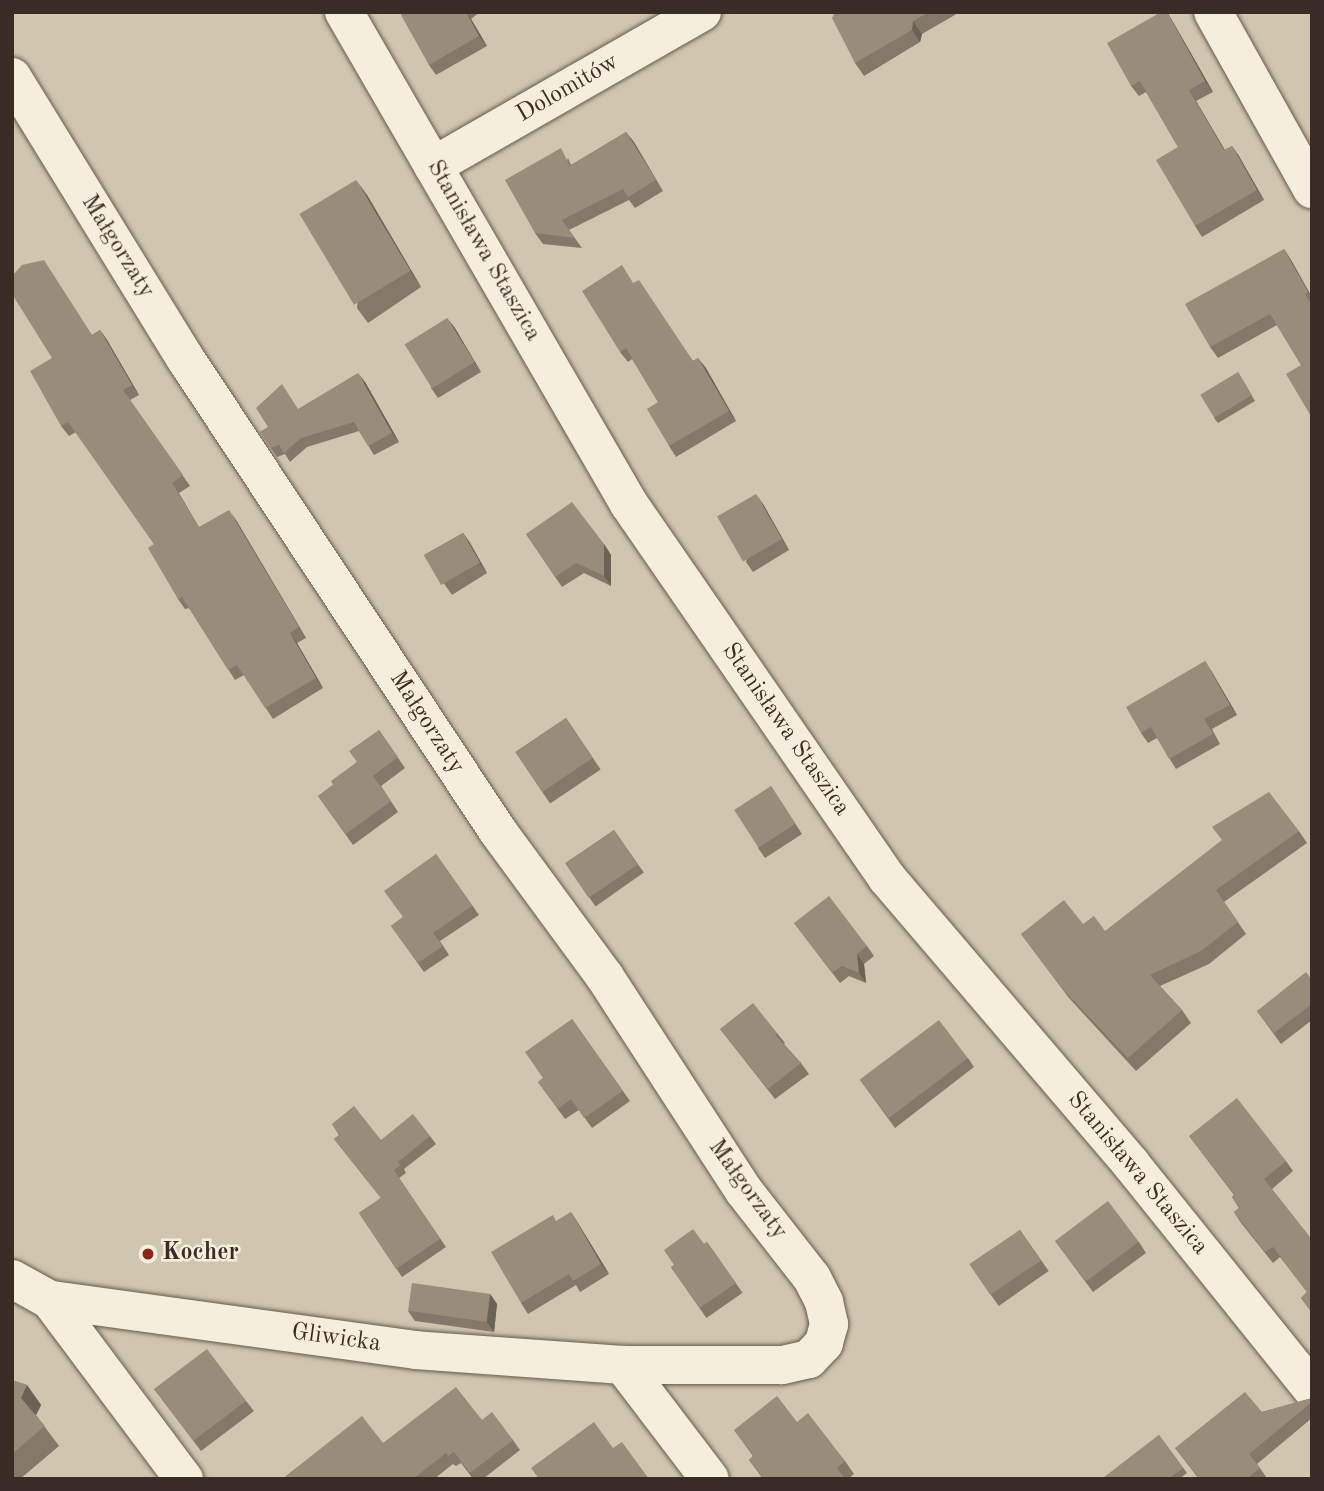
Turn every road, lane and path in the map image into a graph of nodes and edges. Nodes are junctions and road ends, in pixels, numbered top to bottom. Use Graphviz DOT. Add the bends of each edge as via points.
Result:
graph roads {
  1 [pos="344,12"];
  2 [pos="702,12"];
  3 [pos="1213,12"];
  4 [pos="12,77"];
  5 [pos="433,166"];
  6 [pos="1312,189"];
  7 [pos="12,1279"];
  8 [pos="50,1300"];
  9 [pos="809,1359"];
  10 [pos="623,1365"];
  11 [pos="1312,1389"];
  12 [pos="184,1479"];
  13 [pos="710,1479"];
  1 -- 5 [label="street, Stanisława Staszica"];
  2 -- 5 [label="street, Dolomitów"];
  3 -- 6 [label="street"];
  4 -- 9 [label="street, Małgorzaty" via="185,358 497,830 605,977 744,1191 811,1278 829,1324 824,1343"];
  5 -- 11 [label="street, Stanisława Staszica" via="629,504 887,878 1131,1164"];
  7 -- 8 [label="street, Gliwicka"];
  8 -- 10 [label="street, Gliwicka" via="416,1350"];
  8 -- 12 [label="street, Gliwicka"];
  9 -- 10 [label="street, Gliwicka" via="782,1365"];
  10 -- 13 [label="street"];
}
